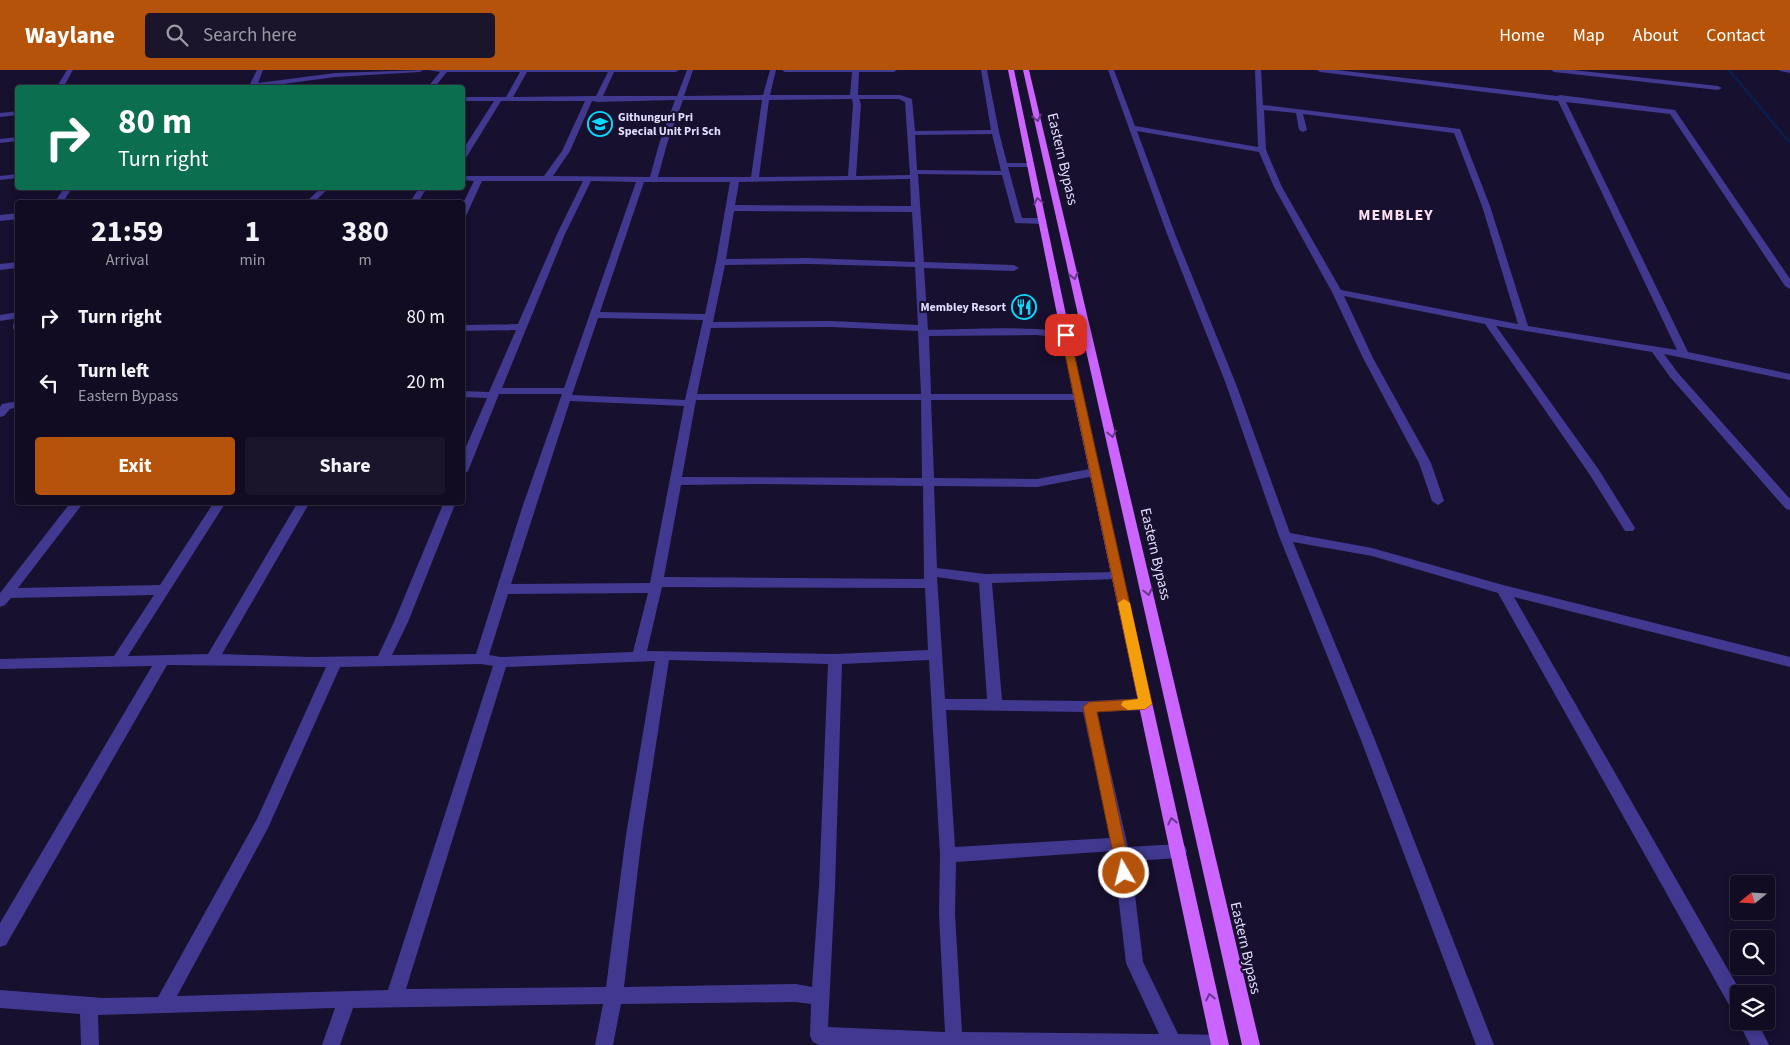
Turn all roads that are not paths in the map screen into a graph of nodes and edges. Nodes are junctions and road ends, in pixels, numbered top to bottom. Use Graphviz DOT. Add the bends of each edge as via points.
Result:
graph roads {
  1 [pos="70,70"];
  2 [pos="260,70"];
  3 [pos="420,70"];
  4 [pos="431,70"];
  5 [pos="445,70"];
  6 [pos="467,70"];
  7 [pos="612,70"];
  8 [pos="676,70"];
  9 [pos="690,70"];
  10 [pos="774,70"];
  11 [pos="785,70"];
  12 [pos="856,70"];
  13 [pos="894,70"];
  14 [pos="984,70"];
  15 [pos="1011,70"];
  16 [pos="1026,70"];
  17 [pos="1110,70"];
  18 [pos="1258,70"];
  19 [pos="1320,70"];
  20 [pos="1554,70"];
  21 [pos="1782,70"];
  22 [pos="524,71"];
  23 [pos="1790,71"];
  24 [pos="337,73"];
  25 [pos="60,85"];
  26 [pos="253,85"];
  27 [pos="432,85"];
  28 [pos="1718,88"];
  29 [pos="1560,97"];
  30 [pos="681,98"];
  31 [pos="766,98"];
  32 [pos="856,98"];
  33 [pos="465,99"];
  34 [pos="504,99"];
  35 [pos="594,100"];
  36 [pos="1261,106"];
  37 [pos="1299,111"];
  38 [pos="15,113"];
  39 [pos="0,115"];
  40 [pos="1131,128"];
  41 [pos="1302,130"];
  42 [pos="995,132"];
  43 [pos="911,133"];
  44 [pos="15,139"];
  45 [pos="0,141"];
  46 [pos="1262,150"];
  47 [pos="465,154"];
  48 [pos="1030,165"];
  49 [pos="1005,169"];
  50 [pos="912,174"];
  51 [pos="15,176"];
  52 [pos="0,178"];
  53 [pos="465,178"];
  54 [pos="479,178"];
  55 [pos="547,178"];
  56 [pos="642,178"];
  57 [pos="654,178"];
  58 [pos="588,179"];
  59 [pos="852,179"];
  60 [pos="735,180"];
  61 [pos="755,180"];
  62 [pos="322,190"];
  63 [pos="312,200"];
  64 [pos="730,208"];
  65 [pos="465,209"];
  66 [pos="915,209"];
  67 [pos="15,216"];
  68 [pos="0,218"];
  69 [pos="1043,221"];
  70 [pos="721,262"];
  71 [pos="919,265"];
  72 [pos="15,266"];
  73 [pos="0,268"];
  74 [pos="1014,268"];
  75 [pos="1790,286"];
  76 [pos="1336,292"];
  77 [pos="15,316"];
  78 [pos="595,316"];
  79 [pos="0,318"];
  80 [pos="707,321"];
  81 [pos="1488,322"];
  82 [pos="521,327"];
  83 [pos="1524,327"];
  84 [pos="465,328"];
  85 [pos="924,330"];
  86 [pos="1066,335"];
  87 [pos="1656,350"];
  88 [pos="1684,354"];
  89 [pos="1790,377"];
  90 [pos="493,393"];
  91 [pos="465,394"];
  92 [pos="568,395"];
  93 [pos="925,397"];
  94 [pos="1079,398"];
  95 [pos="690,400"];
  96 [pos="15,404"];
  97 [pos="0,414"];
  98 [pos="465,463"];
  99 [pos="1095,472"];
  100 [pos="674,481"];
  101 [pos="928,483"];
  102 [pos="1438,501"];
  103 [pos="76,505"];
  104 [pos="218,505"];
  105 [pos="302,505"];
  106 [pos="449,505"];
  107 [pos="1790,506"];
  108 [pos="1629,528"];
  109 [pos="1284,536"];
  110 [pos="1118,575"];
  111 [pos="931,578"];
  112 [pos="985,579"];
  113 [pos="656,585"];
  114 [pos="503,589"];
  115 [pos="163,590"];
  116 [pos="1503,590"];
  117 [pos="4,597"];
  118 [pos="663,655"];
  119 [pos="935,655"];
  120 [pos="638,656"];
  121 [pos="212,659"];
  122 [pos="480,659"];
  123 [pos="835,659"];
  124 [pos="162,661"];
  125 [pos="336,661"];
  126 [pos="382,661"];
  127 [pos="117,662"];
  128 [pos="501,662"];
  129 [pos="1790,662"];
  130 [pos="0,664"];
  131 [pos="938,704"];
  132 [pos="1145,704"];
  133 [pos="995,705"];
  134 [pos="1089,707"];
  135 [pos="1120,849"];
  136 [pos="1179,851"];
  137 [pos="948,855"];
  138 [pos="0,939"];
  139 [pos="1730,990"];
  140 [pos="614,993"];
  141 [pos="820,997"];
  142 [pos="394,998"];
  143 [pos="0,999"];
  144 [pos="347,1000"];
  145 [pos="89,1006"];
  146 [pos="162,1006"];
  147 [pos="1752,1030"];
  148 [pos="954,1041"];
  149 [pos="1152,1044"];
  150 [pos="1173,1044"];
  151 [pos="1220,1044"];
  152 [pos="90,1045"];
  153 [pos="331,1045"];
  154 [pos="604,1045"];
  155 [pos="1251,1045"];
  156 [pos="1485,1045"];
  157 [pos="1760,1045"];
  1 -- 25 [label="street"];
  2 -- 26 [label="street"];
  3 -- 24 [label="street"];
  4 -- 5 [label="street"];
  5 -- 6 [label="street"];
  5 -- 27 [label="street"];
  6 -- 22 [label="street"];
  7 -- 8 [label="street"];
  7 -- 22 [label="street"];
  7 -- 35 [label="street"];
  9 -- 30 [label="street"];
  10 -- 31 [label="street"];
  11 -- 12 [label="street"];
  12 -- 13 [label="street"];
  12 -- 32 [label="street"];
  14 -- 42 [label="street"];
  15 -- 48 [label="main road"];
  16 -- 155 [label="main road, Eastern Bypass, one-way"];
  17 -- 40 [label="street"];
  18 -- 36 [label="street"];
  19 -- 29 [label="street"];
  20 -- 28 [label="street"];
  21 -- 23 [label="street"];
  22 -- 34 [label="street"];
  24 -- 26 [label="street"];
  29 -- 75 [label="street" via="1672,112"];
  29 -- 88 [label="street"];
  30 -- 31 [label="street"];
  30 -- 35 [label="street"];
  30 -- 57 [label="street"];
  31 -- 32 [label="street"];
  31 -- 61 [label="street"];
  32 -- 43 [label="street" via="907,98"];
  32 -- 59 [label="street"];
  33 -- 34 [label="street"];
  34 -- 35 [label="street"];
  34 -- 47 [label="street"];
  35 -- 55 [label="street" via="555,170"];
  36 -- 37 [label="street"];
  36 -- 46 [label="street"];
  37 -- 41 [label="street"];
  37 -- 83 [label="street" via="1457,131 1486,206"];
  38 -- 39 [label="street"];
  40 -- 46 [label="street"];
  40 -- 109 [label="street" via="1231,384"];
  42 -- 43 [label="street"];
  42 -- 49 [label="street"];
  43 -- 50 [label="street"];
  44 -- 45 [label="street"];
  46 -- 76 [label="street" via="1278,187"];
  48 -- 49 [label="street"];
  69 -- 48 [label="main road, one-way"];
  49 -- 50 [label="street"];
  49 -- 69 [label="street" via="1018,221"];
  50 -- 59 [label="street"];
  50 -- 66 [label="street"];
  51 -- 52 [label="street"];
  53 -- 54 [label="street"];
  54 -- 55 [label="street"];
  54 -- 65 [label="street"];
  55 -- 58 [label="street"];
  56 -- 57 [label="street"];
  56 -- 58 [label="street"];
  56 -- 78 [label="street" via="611,261"];
  57 -- 60 [label="street"];
  58 -- 82 [label="street"];
  59 -- 61 [label="street"];
  60 -- 61 [label="street"];
  60 -- 64 [label="street"];
  62 -- 63 [label="street"];
  64 -- 66 [label="street"];
  64 -- 70 [label="street"];
  66 -- 71 [label="street"];
  67 -- 68 [label="street"];
  69 -- 86 [label="main road"];
  70 -- 71 [label="street"];
  70 -- 80 [label="street"];
  71 -- 74 [label="street"];
  71 -- 85 [label="street"];
  72 -- 73 [label="street"];
  76 -- 81 [label="street"];
  76 -- 102 [label="street" via="1425,463"];
  77 -- 79 [label="street"];
  78 -- 80 [label="street"];
  78 -- 92 [label="street"];
  80 -- 85 [label="street"];
  80 -- 95 [label="street"];
  81 -- 83 [label="street"];
  81 -- 108 [label="street"];
  82 -- 84 [label="street"];
  82 -- 90 [label="street"];
  83 -- 87 [label="street"];
  85 -- 86 [label="street"];
  85 -- 93 [label="street"];
  86 -- 94 [label="main road"];
  87 -- 88 [label="street"];
  87 -- 107 [label="street" via="1674,375"];
  88 -- 89 [label="street"];
  90 -- 91 [label="street"];
  90 -- 92 [label="street"];
  90 -- 98 [label="street"];
  92 -- 95 [label="street"];
  92 -- 114 [label="street"];
  93 -- 94 [label="street"];
  93 -- 95 [label="street"];
  93 -- 101 [label="street"];
  94 -- 99 [label="main road"];
  95 -- 100 [label="street"];
  96 -- 97 [label="street" via="6,406"];
  99 -- 101 [label="street" via="1037,482"];
  99 -- 110 [label="main road"];
  100 -- 101 [label="street"];
  100 -- 113 [label="street"];
  101 -- 111 [label="street"];
  103 -- 117 [label="street"];
  104 -- 115 [label="street"];
  105 -- 121 [label="street"];
  106 -- 126 [label="street"];
  109 -- 116 [label="street" via="1372,552"];
  109 -- 156 [label="street" via="1368,740"];
  110 -- 112 [label="street"];
  110 -- 132 [label="main road"];
  111 -- 112 [label="street"];
  111 -- 113 [label="street" via="897,582"];
  111 -- 119 [label="street"];
  112 -- 133 [label="street"];
  113 -- 114 [label="street"];
  113 -- 120 [label="street"];
  114 -- 122 [label="street"];
  115 -- 117 [label="street"];
  115 -- 127 [label="street"];
  116 -- 129 [label="street"];
  116 -- 139 [label="street"];
  118 -- 120 [label="street"];
  118 -- 123 [label="street"];
  118 -- 140 [label="street" via="634,835"];
  119 -- 123 [label="street"];
  119 -- 131 [label="street"];
  120 -- 128 [label="street"];
  121 -- 124 [label="street"];
  121 -- 125 [label="street"];
  122 -- 126 [label="street"];
  122 -- 128 [label="street"];
  123 -- 141 [label="street"];
  124 -- 127 [label="street"];
  124 -- 138 [label="street"];
  125 -- 126 [label="street"];
  125 -- 146 [label="street" via="263,823"];
  127 -- 130 [label="street"];
  128 -- 142 [label="street"];
  131 -- 133 [label="street"];
  131 -- 137 [label="street"];
  132 -- 134 [label="street"];
  136 -- 132 [label="main road, one-way"];
  133 -- 134 [label="street"];
  134 -- 135 [label="street"];
  135 -- 136 [label="street"];
  135 -- 137 [label="street"];
  135 -- 150 [label="street" via="1136,963"];
  151 -- 136 [label="main road, one-way"];
  137 -- 148 [label="street" via="947,914"];
  140 -- 141 [label="street" via="796,992"];
  140 -- 142 [label="street" via="519,998"];
  140 -- 154 [label="street"];
  141 -- 148 [label="street" via="819,1036"];
  142 -- 144 [label="street"];
  143 -- 145 [label="street"];
  144 -- 146 [label="street"];
  144 -- 153 [label="street"];
  145 -- 146 [label="street"];
  145 -- 152 [label="street"];
  147 -- 157 [label="street"];
  148 -- 149 [label="street"];
  149 -- 150 [label="street"];
  150 -- 151 [label="street"];
}
